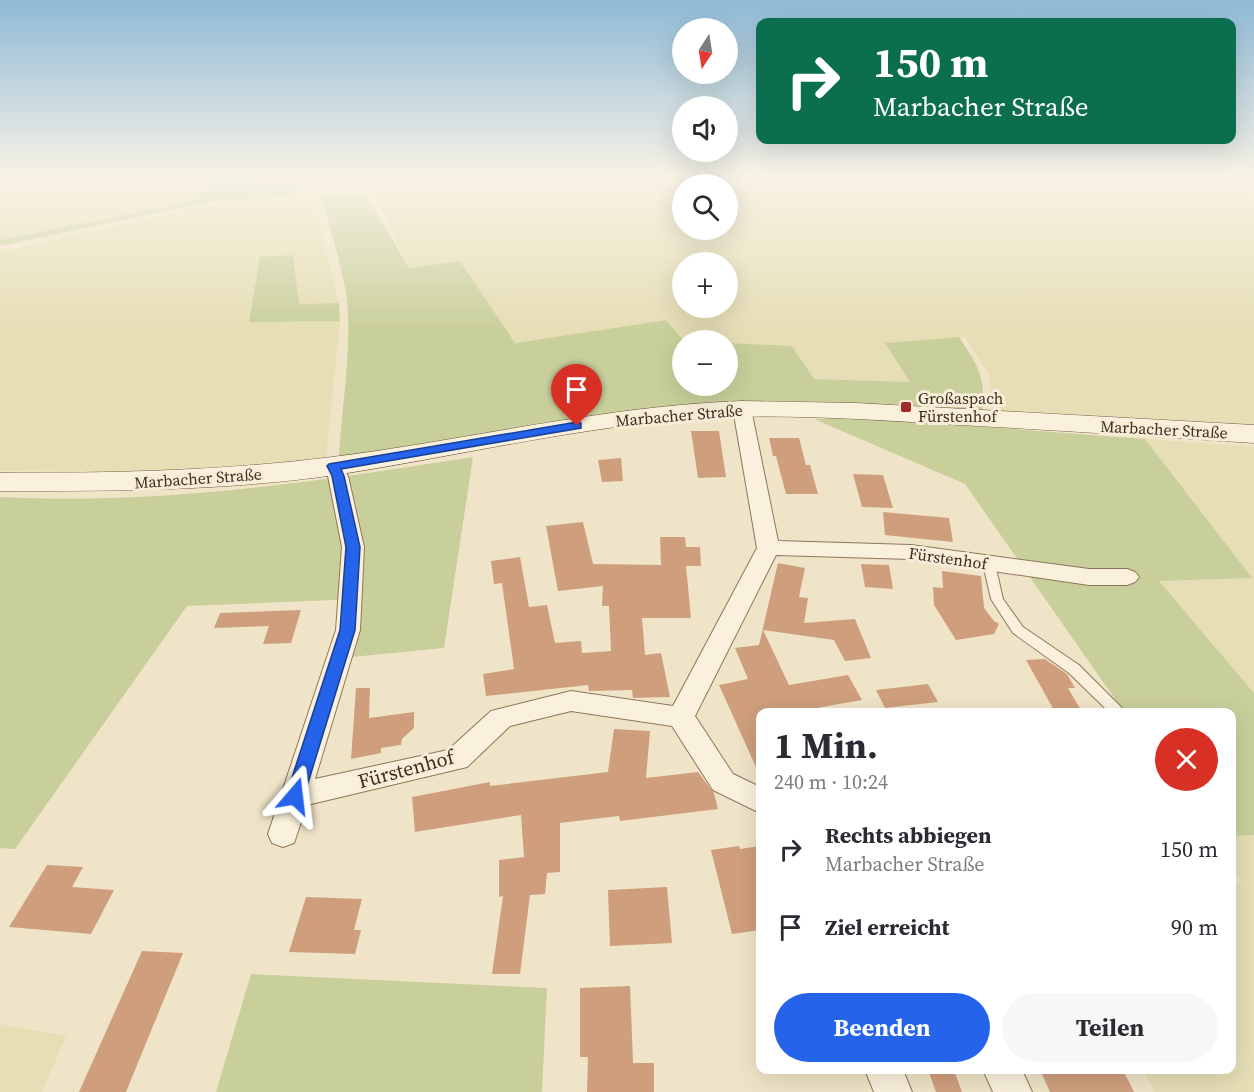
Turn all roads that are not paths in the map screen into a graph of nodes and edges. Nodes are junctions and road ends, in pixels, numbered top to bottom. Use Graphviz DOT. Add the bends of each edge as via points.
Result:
graph roads {
  1 [pos="742,409"];
  2 [pos="1254,435"];
  3 [pos="333,466"];
  4 [pos="0,482"];
  5 [pos="768,548"];
  6 [pos="989,564"];
  7 [pos="1128,577"];
  8 [pos="1113,708"];
  9 [pos="681,717"];
  10 [pos="295,796"];
  11 [pos="756,799"];
  12 [pos="283,834"];
  13 [pos="885,1074"];
  14 [pos="1004,1074"];
  15 [pos="892,1092"];
  16 [pos="1013,1092"];
  1 -- 2 [label="main road, Marbacher Straße" via="906,413"];
  1 -- 3 [label="main road, Marbacher Straße" via="600,422"];
  1 -- 5 [label="street"];
  3 -- 4 [label="main road, Marbacher Straße" via="212,478"];
  3 -- 10 [label="street" via="353,547 348,630"];
  5 -- 6 [label="street, Fürstenhof" via="911,552"];
  5 -- 9 [label="street"];
  6 -- 7 [label="street, Fürstenhof" via="1089,577"];
  6 -- 8 [label="lane" via="997,599 1018,630 1074,669"];
  9 -- 10 [label="street, Fürstenhof" via="571,701 501,718 457,759"];
  9 -- 11 [label="street" via="723,782"];
  10 -- 12 [label="street"];
  13 -- 15 [label="street"];
  14 -- 16 [label="street"];
}
